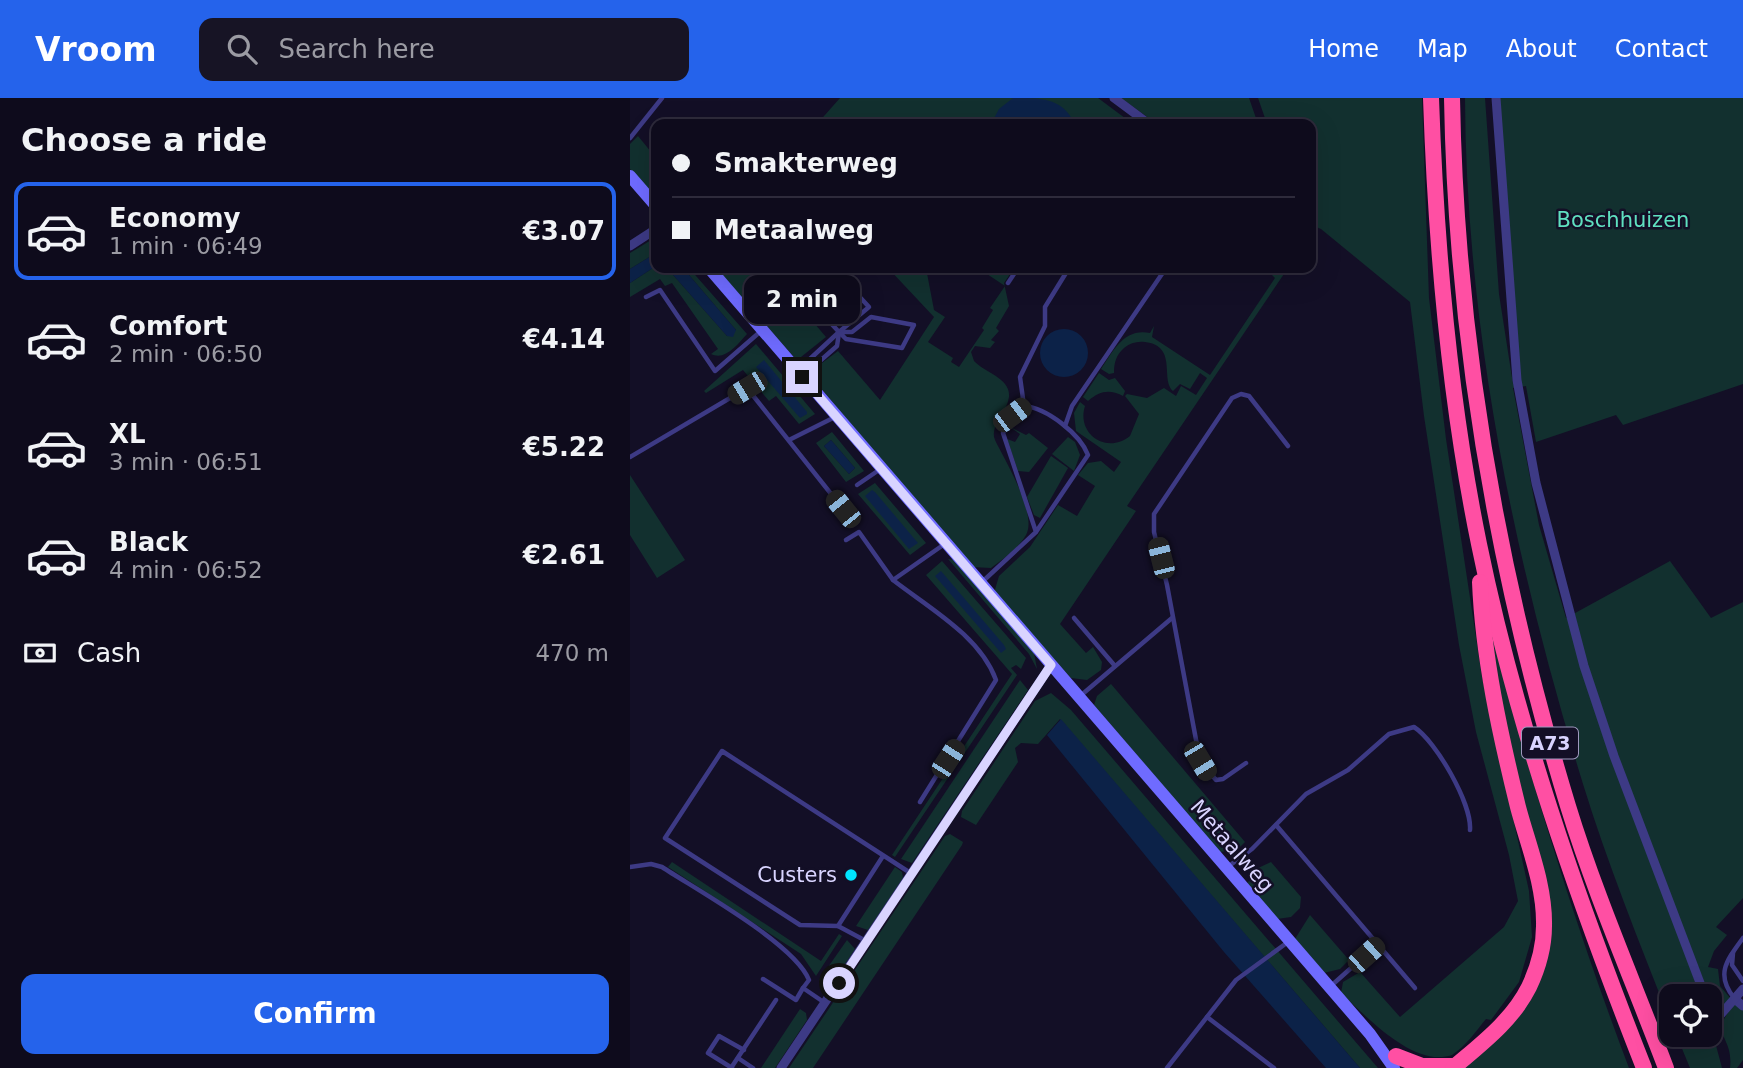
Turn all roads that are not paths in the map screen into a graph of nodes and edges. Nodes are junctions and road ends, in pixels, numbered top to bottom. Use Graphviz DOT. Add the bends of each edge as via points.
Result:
graph roads {
  1 [pos="662,98"];
  2 [pos="1114,98"];
  3 [pos="1431,98"];
  4 [pos="1452,98"];
  5 [pos="1496,98"];
  6 [pos="1142,119"];
  7 [pos="630,138"];
  8 [pos="630,176"];
  9 [pos="651,200"];
  10 [pos="651,232"];
  11 [pos="630,246"];
  12 [pos="713,273"];
  13 [pos="785,273"];
  14 [pos="838,273"];
  15 [pos="1015,273"];
  16 [pos="1066,273"];
  17 [pos="1163,273"];
  18 [pos="1008,283"];
  19 [pos="646,297"];
  20 [pos="762,330"];
  21 [pos="839,332"];
  22 [pos="800,373"];
  23 [pos="1024,406"];
  24 [pos="837,416"];
  25 [pos="1065,426"];
  26 [pos="789,440"];
  27 [pos="1288,446"];
  28 [pos="630,457"];
  29 [pos="882,468"];
  30 [pos="857,485"];
  31 [pos="843,509"];
  32 [pos="1036,532"];
  33 [pos="846,540"];
  34 [pos="1478,541"];
  35 [pos="946,542"];
  36 [pos="893,580"];
  37 [pos="981,583"];
  38 [pos="1074,618"];
  39 [pos="1172,618"];
  40 [pos="1051,665"];
  41 [pos="1115,667"];
  42 [pos="1079,697"];
  43 [pos="1246,764"];
  44 [pos="920,802"];
  45 [pos="1276,825"];
  46 [pos="1470,830"];
  47 [pos="884,856"];
  48 [pos="630,867"];
  49 [pos="1226,869"];
  50 [pos="913,874"];
  51 [pos="838,926"];
  52 [pos="1742,941"];
  53 [pos="867,942"];
  54 [pos="1288,942"];
  55 [pos="1378,944"];
  56 [pos="1735,949"];
  57 [pos="763,979"];
  58 [pos="1743,981"];
  59 [pos="1701,984"];
  60 [pos="803,988"];
  61 [pos="1329,988"];
  62 [pos="1415,988"];
  63 [pos="1743,989"];
  64 [pos="1735,999"];
  65 [pos="776,1000"];
  66 [pos="826,1003"];
  67 [pos="1743,1006"];
  68 [pos="1722,1013"];
  69 [pos="1207,1017"];
  70 [pos="744,1050"];
  71 [pos="738,1058"];
  72 [pos="1395,1062"];
  73 [pos="1454,1067"];
  74 [pos="731,1068"];
  75 [pos="753,1068"];
  76 [pos="782,1068"];
  77 [pos="1167,1068"];
  78 [pos="1274,1068"];
  79 [pos="1410,1068"];
  80 [pos="1644,1068"];
  81 [pos="1666,1068"];
  1 -- 7 [label="lane"];
  2 -- 6 [label="street"];
  3 -- 34 [label="highway, A73" via="1438,241 1452,375"];
  4 -- 81 [label="highway, A73" via="1467,324 1486,473 1508,581 1568,808"];
  5 -- 59 [label="street" via="1517,380 1536,483 1601,717"];
  8 -- 9 [label="street"];
  10 -- 11 [label="street"];
  12 -- 20 [label="street, Metaalweg"];
  13 -- 21 [label="lane"];
  14 -- 21 [label="lane" via="869,306"];
  15 -- 18 [label="lane"];
  16 -- 23 [label="lane" via="1045,307 1045,326 1020,377"];
  17 -- 25 [label="lane" via="1072,406"];
  19 -- 20 [label="lane" via="660,290 715,372"];
  20 -- 22 [label="street, Metaalweg"];
  21 -- 21 [label="lane" via="852,332 871,317 914,325 902,348 846,339"];
  21 -- 22 [label="lane"];
  21 -- 22 [label="lane" via="837,346"];
  22 -- 24 [label="street, Metaalweg"];
  23 -- 25 [label="lane"];
  23 -- 32 [label="lane" via="1012,415 1003,433"];
  24 -- 26 [label="lane"];
  24 -- 29 [label="street, Metaalweg"];
  25 -- 32 [label="lane" via="1088,455"];
  26 -- 28 [label="lane" via="747,388"];
  26 -- 31 [label="lane"];
  27 -- 39 [label="lane" via="1249,396 1232,398 1154,514"];
  29 -- 30 [label="lane"];
  29 -- 35 [label="street, Metaalweg"];
  32 -- 37 [label="lane"];
  33 -- 36 [label="lane" via="859,533"];
  34 -- 73 [label="highway, A73" via="1486,650 1540,889 1544,925 1537,967 1518,1005"];
  34 -- 80 [label="highway, A73" via="1533,755 1592,936"];
  35 -- 36 [label="lane"];
  35 -- 37 [label="street, Metaalweg"];
  36 -- 44 [label="lane" via="989,661 996,680"];
  37 -- 40 [label="street, Metaalweg"];
  38 -- 41 [label="lane"];
  39 -- 41 [label="lane"];
  39 -- 43 [label="lane" via="1200,761 1216,780"];
  40 -- 42 [label="street, Metaalweg"];
  40 -- 50 [label="street"];
  41 -- 42 [label="lane"];
  42 -- 49 [label="street, Metaalweg"];
  45 -- 46 [label="lane" via="1306,794 1348,770 1389,734 1414,727 1433,745 1460,794"];
  45 -- 49 [label="lane"];
  45 -- 55 [label="lane"];
  47 -- 50 [label="lane"];
  47 -- 51 [label="lane"];
  47 -- 51 [label="lane" via="722,751 665,838 800,925"];
  48 -- 60 [label="lane" via="662,867 780,946 805,970 809,979"];
  49 -- 54 [label="street, Metaalweg"];
  50 -- 53 [label="street"];
  51 -- 53 [label="lane"];
  52 -- 56 [label="lane"];
  53 -- 66 [label="street"];
  54 -- 61 [label="street, Metaalweg"];
  54 -- 69 [label="lane" via="1236,981"];
  55 -- 61 [label="lane"];
  55 -- 62 [label="lane"];
  56 -- 58 [label="lane" via="1732,965"];
  56 -- 64 [label="lane" via="1722,969"];
  57 -- 60 [label="lane" via="796,1000"];
  60 -- 66 [label="lane"];
  61 -- 72 [label="street, Metaalweg"];
  63 -- 64 [label="street"];
  64 -- 67 [label="street"];
  64 -- 68 [label="street"];
  65 -- 70 [label="lane"];
  66 -- 76 [label="street"];
  69 -- 77 [label="lane"];
  69 -- 78 [label="lane"];
  70 -- 71 [label="lane"];
  70 -- 74 [label="lane" via="719,1036 708,1053"];
  71 -- 74 [label="lane"];
  71 -- 75 [label="lane"];
  72 -- 73 [label="highway, A73"];
  72 -- 79 [label="street, Metaalweg"];
}
